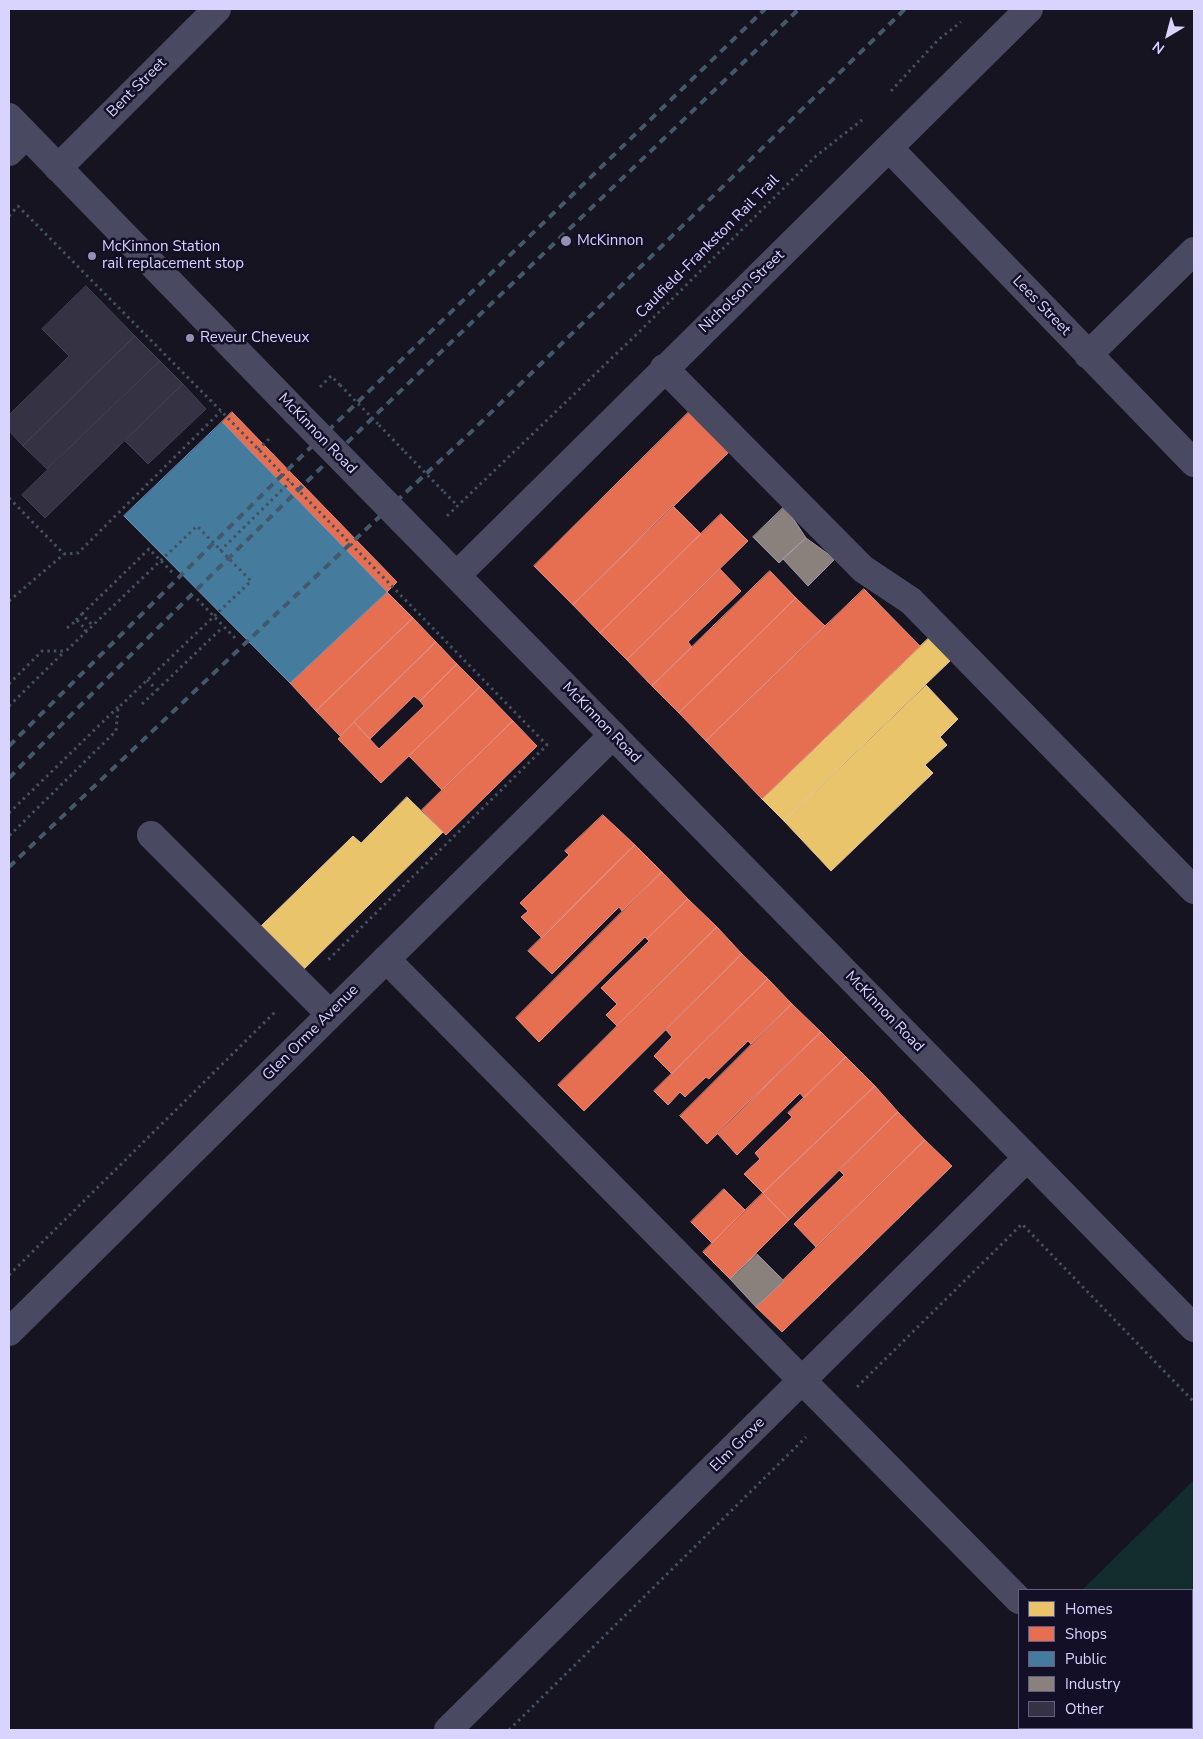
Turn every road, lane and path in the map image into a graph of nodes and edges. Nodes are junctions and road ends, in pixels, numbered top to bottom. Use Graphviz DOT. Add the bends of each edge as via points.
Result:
graph roads {
  1 [pos="217,9"];
  2 [pos="1029,9"];
  3 [pos="965,19"];
  4 [pos="888,94"];
  5 [pos="870,114"];
  6 [pos="14,135"];
  7 [pos="889,148"];
  8 [pos="58,168"];
  9 [pos="9,216"];
  10 [pos="1194,251"];
  11 [pos="1088,355"];
  12 [pos="664,368"];
  13 [pos="331,376"];
  14 [pos="221,412"];
  15 [pos="1194,463"];
  16 [pos="290,482"];
  17 [pos="9,498"];
  18 [pos="220,551"];
  19 [pos="64,554"];
  20 [pos="175,575"];
  21 [pos="457,575"];
  22 [pos="197,599"];
  23 [pos="9,601"];
  24 [pos="82,614"];
  25 [pos="93,626"];
  26 [pos="223,627"];
  27 [pos="236,639"];
  28 [pos="147,680"];
  29 [pos="9,684"];
  30 [pos="141,684"];
  31 [pos="157,690"];
  32 [pos="151,695"];
  33 [pos="9,706"];
  34 [pos="613,735"];
  35 [pos="9,813"];
  36 [pos="151,835"];
  37 [pos="9,836"];
  38 [pos="1194,890"];
  39 [pos="386,959"];
  40 [pos="302,986"];
  41 [pos="330,1014"];
  42 [pos="1028,1158"];
  43 [pos="9,1274"];
  44 [pos="1194,1328"];
  45 [pos="9,1332"];
  46 [pos="803,1381"];
  47 [pos="1018,1599"];
  48 [pos="448,1730"];
  1 -- 8 [label="street, Bent Street"];
  2 -- 7 [label="street, Nicholson Street"];
  3 -- 4 [label="path" via="938,40"];
  5 -- 13 [label="path, Caulfield-Frankston Rail Trail, bridge" via="816,156 458,506"];
  6 -- 8 [label="street, McKinnon Road"];
  7 -- 11 [label="street, Lees Street"];
  7 -- 12 [label="street, Nicholson Street"];
  8 -- 21 [label="street, McKinnon Road, bridge"];
  9 -- 14 [label="path" via="18,206"];
  10 -- 11 [label="street"];
  11 -- 15 [label="street, Lees Street"];
  12 -- 21 [label="street, Nicholson Street"];
  12 -- 38 [label="street" via="863,569 911,602"];
  14 -- 16 [label="path"];
  14 -- 19 [label="path" via="78,553"];
  16 -- 18 [label="path"];
  16 -- 40 [label="path" via="547,746"];
  17 -- 19 [label="path"];
  18 -- 25 [label="path" via="197,526"];
  18 -- 28 [label="path" via="251,581"];
  19 -- 23 [label="path"];
  20 -- 24 [label="path" via="149,549"];
  21 -- 34 [label="street, McKinnon Road"];
  22 -- 26 [label="path"];
  24 -- 25 [label="path"];
  24 -- 33 [label="path" via="67,628 77,620 86,630"];
  25 -- 29 [label="path" via="66,651 42,652"];
  26 -- 27 [label="path"];
  26 -- 31 [label="path"];
  28 -- 31 [label="path"];
  28 -- 37 [label="path" via="118,708 116,731"];
  30 -- 35 [label="path"];
  31 -- 32 [label="path" via="142,704"];
  34 -- 39 [label="street, Glen Orme Avenue"];
  34 -- 42 [label="street, McKinnon Road"];
  36 -- 40 [label="street"];
  39 -- 41 [label="street, Glen Orme Avenue"];
  39 -- 46 [label="street"];
  40 -- 41 [label="street"];
  40 -- 43 [label="path"];
  41 -- 45 [label="street, Glen Orme Avenue"];
  42 -- 44 [label="street, McKinnon Road"];
  42 -- 46 [label="street, Elm Grove"];
  46 -- 47 [label="street"];
  46 -- 48 [label="street, Elm Grove"];
}
